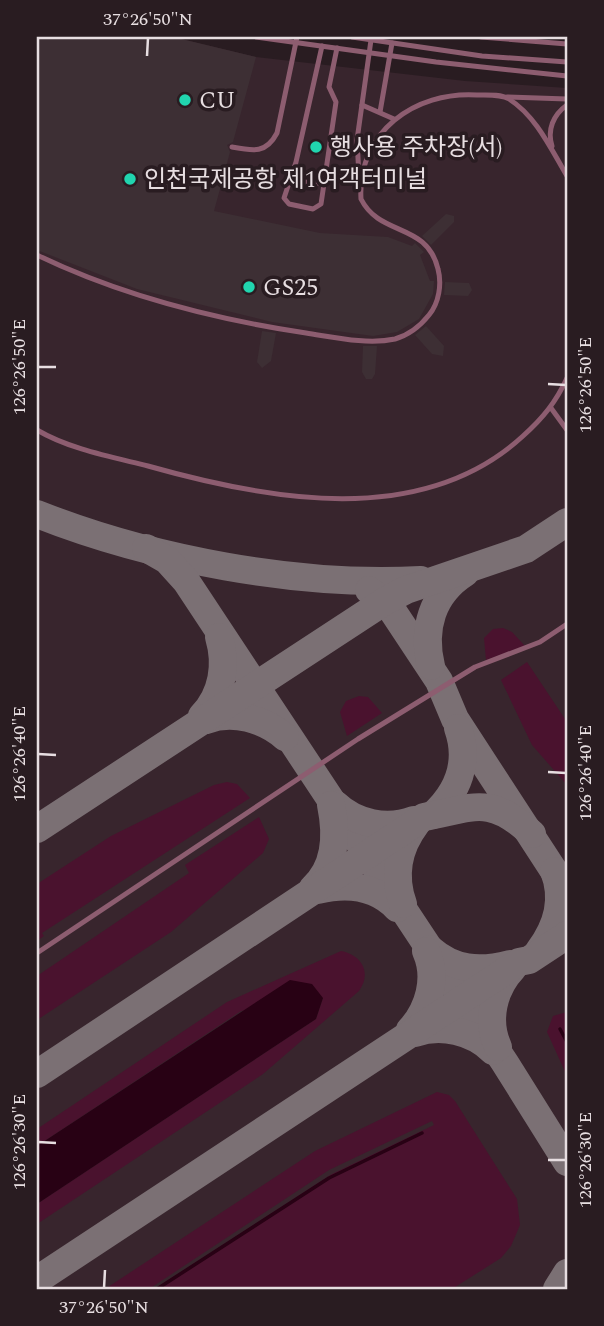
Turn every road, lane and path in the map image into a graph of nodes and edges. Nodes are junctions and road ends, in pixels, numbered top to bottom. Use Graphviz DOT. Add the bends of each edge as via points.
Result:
graph roads {
  1 [pos="256,37"];
  2 [pos="296,37"];
  3 [pos="352,37"];
  4 [pos="481,37"];
  5 [pos="371,40"];
  6 [pos="392,43"];
  7 [pos="567,44"];
  8 [pos="322,46"];
  9 [pos="337,48"];
  10 [pos="567,62"];
  11 [pos="567,76"];
  12 [pos="506,97"];
  13 [pos="567,99"];
  14 [pos="362,105"];
  15 [pos="567,105"];
  16 [pos="380,112"];
  17 [pos="394,120"];
  18 [pos="232,147"];
  19 [pos="554,153"];
  20 [pos="296,162"];
  21 [pos="567,176"];
  22 [pos="325,179"];
  23 [pos="360,182"];
  24 [pos="37,255"];
  25 [pos="567,378"];
  26 [pos="551,408"];
  27 [pos="37,430"];
  28 [pos="567,430"];
  29 [pos="567,624"];
  30 [pos="37,953"];
  1 -- 8 [label="lane, bridge"];
  2 -- 18 [label="lane" via="272,143 255,151"];
  3 -- 5 [label="lane"];
  4 -- 7 [label="lane"];
  5 -- 6 [label="lane"];
  5 -- 14 [label="lane"];
  6 -- 10 [label="lane"];
  6 -- 16 [label="lane"];
  8 -- 9 [label="lane, bridge"];
  8 -- 20 [label="lane"];
  9 -- 11 [label="lane, bridge"];
  9 -- 22 [label="lane" via="328,87 336,100"];
  12 -- 13 [label="lane"];
  12 -- 17 [label="lane" via="454,94 412,106"];
  12 -- 19 [label="lane" via="533,121"];
  14 -- 16 [label="lane"];
  14 -- 23 [label="lane" via="357,141"];
  15 -- 19 [label="lane" via="551,126"];
  16 -- 17 [label="lane"];
  17 -- 23 [label="lane" via="373,146"];
  19 -- 21 [label="lane"];
  20 -- 22 [label="lane" via="299,181 316,184"];
  20 -- 22 [label="lane" via="284,198 289,204 318,208"];
  23 -- 24 [label="lane" via="360,199 367,211 387,225 415,235 432,252 439,270 439,292 432,311 411,332 397,338 337,338 234,322 145,298"];
  25 -- 26 [label="lane"];
  26 -- 27 [label="lane" via="513,446 482,467 434,487 366,499 295,495 191,478"];
  26 -- 28 [label="lane"];
  29 -- 30 [label="lane" via="540,642 475,667 358,739"];
}
